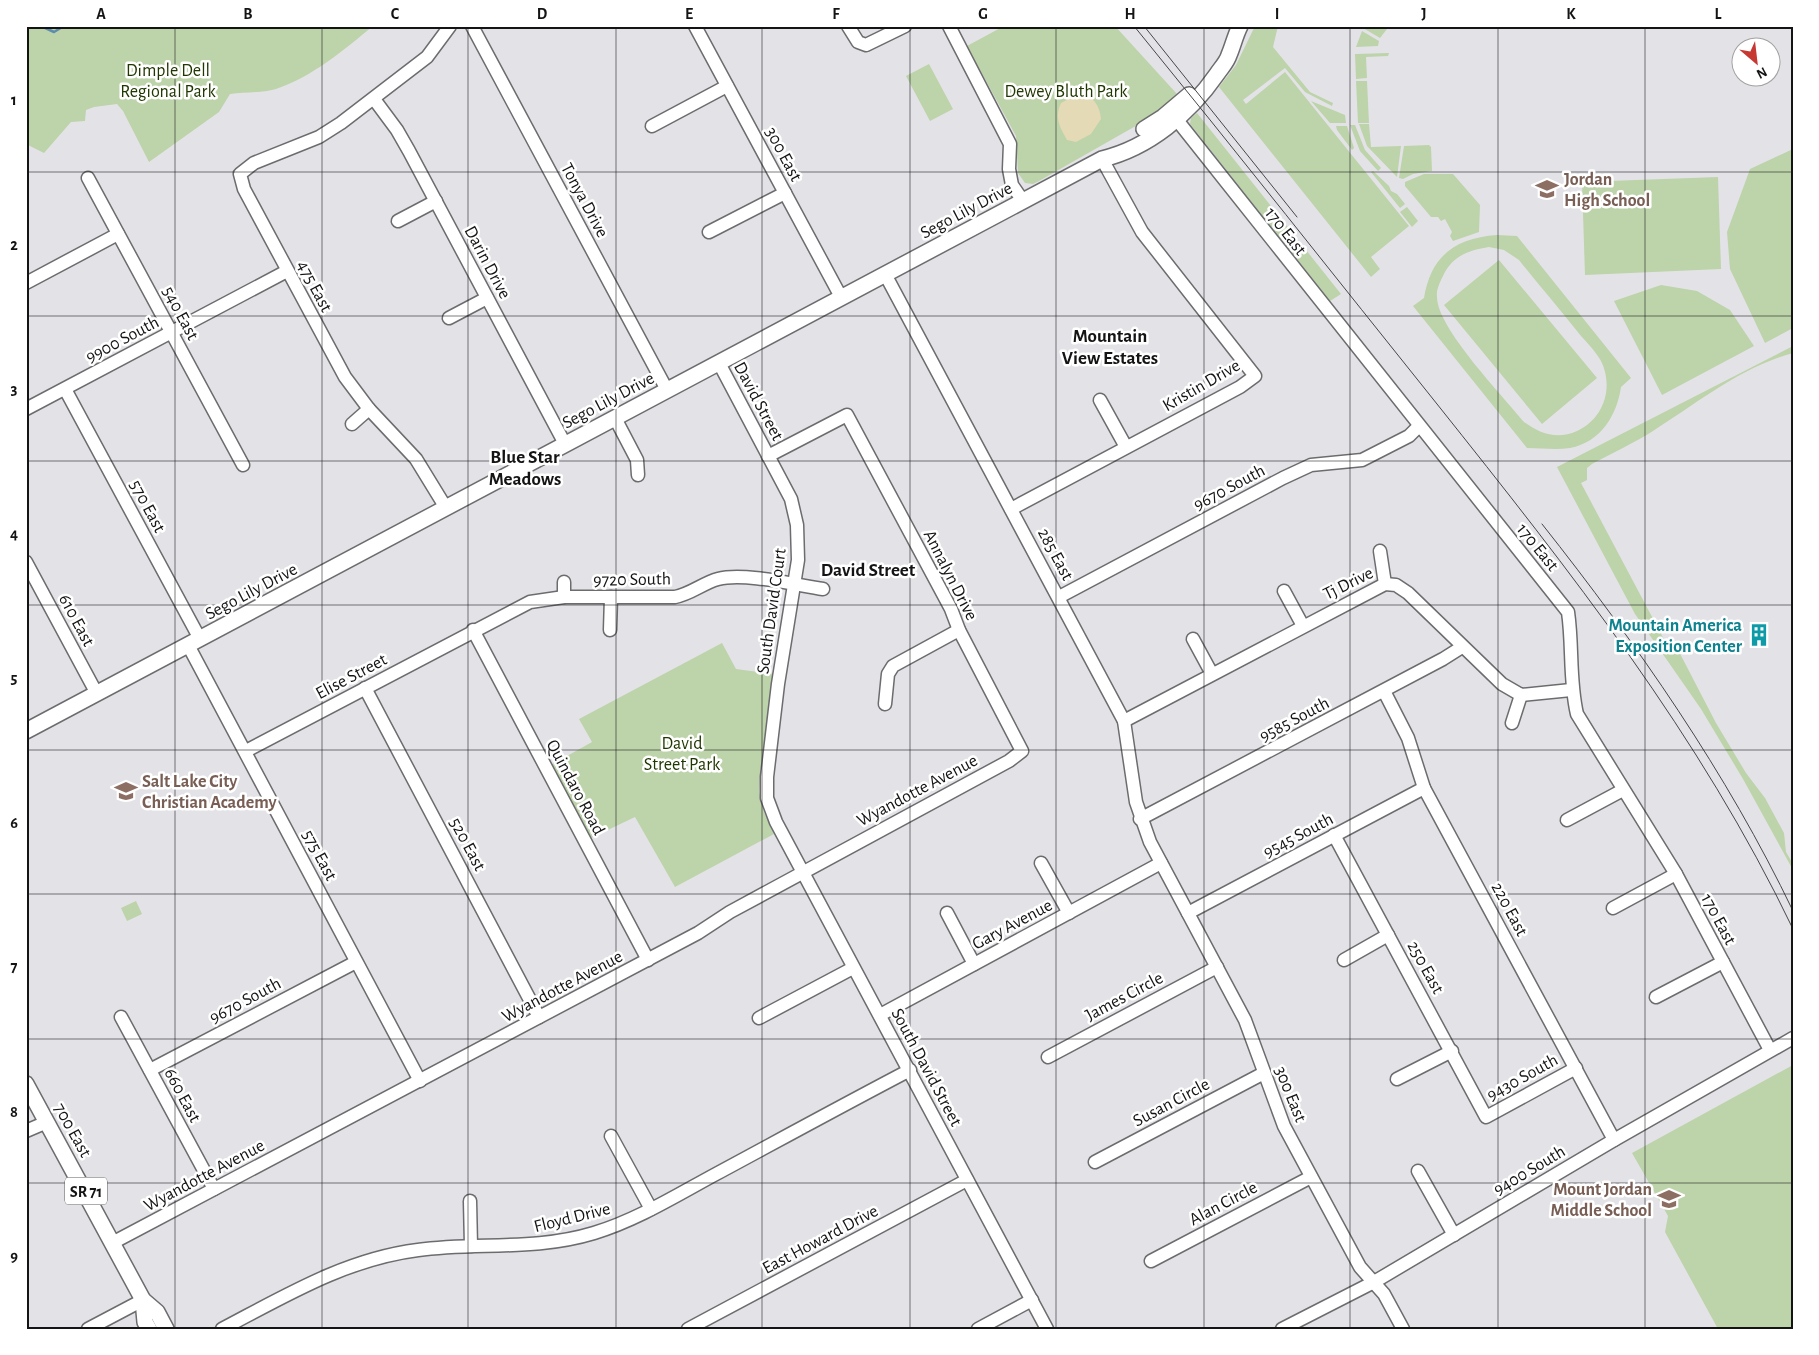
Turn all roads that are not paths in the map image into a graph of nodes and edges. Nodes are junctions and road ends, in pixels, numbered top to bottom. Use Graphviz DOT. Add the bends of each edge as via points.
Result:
graph roads {
  1 [pos="450,26"];
  2 [pos="472,26"];
  3 [pos="696,26"];
  4 [pos="848,26"];
  5 [pos="905,26"];
  6 [pos="949,26"];
  7 [pos="1240,26"];
  8 [pos="1232,42"];
  9 [pos="728,86"];
  10 [pos="374,99"];
  11 [pos="1177,120"];
  12 [pos="652,126"];
  13 [pos="1102,158"];
  14 [pos="88,178"];
  15 [pos="785,193"];
  16 [pos="436,201"];
  17 [pos="1023,201"];
  18 [pos="398,221"];
  19 [pos="709,232"];
  20 [pos="118,234"];
  21 [pos="287,271"];
  22 [pos="885,274"];
  23 [pos="26,283"];
  24 [pos="487,298"];
  25 [pos="841,298"];
  26 [pos="449,318"];
  27 [pos="171,332"];
  28 [pos="718,363"];
  29 [pos="65,389"];
  30 [pos="667,390"];
  31 [pos="1100,400"];
  32 [pos="26,409"];
  33 [pos="369,409"];
  34 [pos="615,418"];
  35 [pos="352,424"];
  36 [pos="1419,426"];
  37 [pos="566,444"];
  38 [pos="1126,447"];
  39 [pos="768,456"];
  40 [pos="243,465"];
  41 [pos="638,475"];
  42 [pos="446,508"];
  43 [pos="1011,509"];
  44 [pos="1380,551"];
  45 [pos="26,562"];
  46 [pos="564,582"];
  47 [pos="1385,584"];
  48 [pos="794,585"];
  49 [pos="823,590"];
  50 [pos="1284,591"];
  51 [pos="564,597"];
  52 [pos="611,597"];
  53 [pos="1059,597"];
  54 [pos="1303,626"];
  55 [pos="473,630"];
  56 [pos="610,630"];
  57 [pos="960,630"];
  58 [pos="1193,639"];
  59 [pos="194,642"];
  60 [pos="1462,647"];
  61 [pos="1212,674"];
  62 [pos="365,688"];
  63 [pos="1571,690"];
  64 [pos="1384,691"];
  65 [pos="97,694"];
  66 [pos="1521,695"];
  67 [pos="885,704"];
  68 [pos="1124,721"];
  69 [pos="1512,723"];
  70 [pos="26,732"];
  71 [pos="246,751"];
  72 [pos="1022,751"];
  73 [pos="1424,788"];
  74 [pos="1624,790"];
  75 [pos="1140,819"];
  76 [pos="1567,820"];
  77 [pos="776,822"];
  78 [pos="1334,835"];
  79 [pos="1041,863"];
  80 [pos="1161,864"];
  81 [pos="803,872"];
  82 [pos="1676,874"];
  83 [pos="1613,908"];
  84 [pos="947,913"];
  85 [pos="1068,913"];
  86 [pos="1188,913"];
  87 [pos="1388,935"];
  88 [pos="648,960"];
  89 [pos="1344,960"];
  90 [pos="356,962"];
  91 [pos="1722,962"];
  92 [pos="974,964"];
  93 [pos="1217,967"];
  94 [pos="853,968"];
  95 [pos="1656,997"];
  96 [pos="880,1015"];
  97 [pos="121,1017"];
  98 [pos="540,1017"];
  99 [pos="758,1018"];
  100 [pos="1793,1038"];
  101 [pos="1770,1050"];
  102 [pos="1452,1051"];
  103 [pos="1048,1057"];
  104 [pos="1576,1068"];
  105 [pos="150,1070"];
  106 [pos="910,1070"];
  107 [pos="1264,1073"];
  108 [pos="1397,1079"];
  109 [pos="420,1081"];
  110 [pos="26,1084"];
  111 [pos="1486,1117"];
  112 [pos="47,1122"];
  113 [pos="26,1131"];
  114 [pos="611,1136"];
  115 [pos="1614,1140"];
  116 [pos="1095,1162"];
  117 [pos="1418,1171"];
  118 [pos="1311,1177"];
  119 [pos="967,1180"];
  120 [pos="214,1189"];
  121 [pos="470,1201"];
  122 [pos="651,1209"];
  123 [pos="1454,1235"];
  124 [pos="114,1242"];
  125 [pos="471,1246"];
  126 [pos="1151,1261"];
  127 [pos="1374,1282"];
  128 [pos="144,1300"];
  129 [pos="1032,1300"];
  130 [pos="94,1323"];
  131 [pos="713,1323"];
  132 [pos="149,1329"];
  133 [pos="166,1329"];
  134 [pos="222,1329"];
  135 [pos="688,1329"];
  136 [pos="978,1329"];
  137 [pos="1047,1329"];
  138 [pos="1282,1329"];
  139 [pos="1403,1329"];
  1 -- 10 [label="street" via="427,57"];
  2 -- 30 [label="street, Tonya Drive"];
  3 -- 9 [label="street, 300 East"];
  4 -- 5 [label="street" via="858,42 866,45"];
  6 -- 17 [label="street" via="1010,144 1012,184"];
  7 -- 8 [label="main road, Sego Lily Drive"];
  8 -- 11 [label="main road, Sego Lily Drive" via="1230,55 1207,89"];
  8 -- 13 [label="main road, Sego Lily Drive" via="1221,51 1180,104"];
  9 -- 12 [label="street"];
  9 -- 15 [label="street, 300 East"];
  10 -- 16 [label="street, Darin Drive" via="397,130"];
  10 -- 21 [label="street, 475 East" via="330,130 254,163 240,174 244,189"];
  11 -- 13 [label="main road, Sego Lily Drive" via="1118,155"];
  11 -- 36 [label="street, 170 East"];
  13 -- 17 [label="main road, Sego Lily Drive"];
  13 -- 38 [label="street, Kristin Drive" via="1142,232 1255,376"];
  14 -- 20 [label="street, 540 East"];
  15 -- 19 [label="street"];
  15 -- 25 [label="street, 300 East"];
  16 -- 18 [label="street"];
  16 -- 24 [label="street, Darin Drive"];
  17 -- 22 [label="main road, Sego Lily Drive"];
  20 -- 23 [label="street"];
  20 -- 27 [label="street, 540 East"];
  21 -- 27 [label="street, 9900 South"];
  21 -- 33 [label="street, 475 East" via="334,360"];
  22 -- 25 [label="main road, Sego Lily Drive"];
  22 -- 43 [label="street, 285 East"];
  24 -- 26 [label="street"];
  24 -- 37 [label="street, Darin Drive"];
  25 -- 28 [label="main road, Sego Lily Drive"];
  27 -- 29 [label="street, 9900 South"];
  27 -- 40 [label="street, 540 East"];
  28 -- 30 [label="main road, Sego Lily Drive"];
  28 -- 39 [label="street, David Street"];
  29 -- 32 [label="street, 9900 South"];
  29 -- 59 [label="street, 570 East"];
  30 -- 34 [label="main road, Sego Lily Drive"];
  31 -- 38 [label="street"];
  33 -- 35 [label="street"];
  33 -- 42 [label="street, 475 East" via="416,459"];
  34 -- 37 [label="main road, Sego Lily Drive"];
  34 -- 41 [label="street" via="637,460"];
  36 -- 53 [label="street, 9670 South" via="1409,436 1362,460 1311,465"];
  36 -- 63 [label="street, 170 East" via="1568,612"];
  37 -- 42 [label="main road, Sego Lily Drive"];
  38 -- 43 [label="street, Kristin Drive"];
  39 -- 48 [label="street, South David Court" via="794,512 798,542"];
  39 -- 57 [label="street, Annalyn Drive" via="847,415"];
  42 -- 59 [label="main road, Sego Lily Drive"];
  43 -- 53 [label="street, 285 East"];
  44 -- 47 [label="street"];
  45 -- 65 [label="street, 610 East"];
  46 -- 51 [label="street"];
  47 -- 54 [label="street, Tj Drive"];
  47 -- 60 [label="street, Tj Drive" via="1396,584 1408,593"];
  48 -- 49 [label="street, 9720 South"];
  48 -- 52 [label="street, 9720 South" via="734,577 718,579 685,595"];
  48 -- 77 [label="street, South David Court" via="767,777 767,798"];
  50 -- 54 [label="street"];
  51 -- 52 [label="street, 9720 South"];
  51 -- 55 [label="street, 9720 South" via="530,602"];
  52 -- 56 [label="street"];
  53 -- 68 [label="street, 285 East"];
  54 -- 61 [label="street, Tj Drive"];
  55 -- 62 [label="street, Elise Street"];
  55 -- 88 [label="street, Quindaro Road"];
  57 -- 67 [label="street" via="893,666 888,674"];
  57 -- 72 [label="street, Annalyn Drive"];
  58 -- 61 [label="street"];
  59 -- 65 [label="main road, Sego Lily Drive"];
  59 -- 71 [label="street, 575 East"];
  60 -- 64 [label="street, 9585 South"];
  60 -- 66 [label="street, Tj Drive" via="1502,684"];
  61 -- 68 [label="street, Tj Drive"];
  62 -- 71 [label="street, Elise Street"];
  62 -- 98 [label="street, 520 East"];
  63 -- 66 [label="street"];
  63 -- 74 [label="street, 170 East" via="1577,714"];
  64 -- 73 [label="street, 220 East" via="1408,738"];
  64 -- 75 [label="street, 9585 South"];
  65 -- 70 [label="main road, Sego Lily Drive"];
  66 -- 69 [label="street"];
  68 -- 75 [label="street, 285 East"];
  71 -- 90 [label="street, 575 East"];
  72 -- 81 [label="street, Wyandotte Avenue"];
  73 -- 78 [label="street, 9545 South"];
  73 -- 104 [label="street, 220 East"];
  74 -- 76 [label="street"];
  74 -- 82 [label="street, 170 East"];
  75 -- 80 [label="street, 285 East"];
  77 -- 81 [label="street, South David Street"];
  78 -- 86 [label="street, 9545 South"];
  78 -- 87 [label="street, 250 East"];
  79 -- 85 [label="street"];
  80 -- 85 [label="street, Gary Avenue"];
  80 -- 86 [label="street, 300 East"];
  81 -- 88 [label="street, Wyandotte Avenue"];
  81 -- 94 [label="street, South David Street"];
  82 -- 83 [label="street"];
  82 -- 91 [label="street, 170 East"];
  84 -- 92 [label="street"];
  85 -- 92 [label="street, Gary Avenue"];
  86 -- 93 [label="street, 300 East"];
  87 -- 89 [label="street"];
  87 -- 102 [label="street, 250 East"];
  88 -- 98 [label="street, Wyandotte Avenue"];
  90 -- 105 [label="street, 9670 South"];
  90 -- 109 [label="street, 575 East"];
  91 -- 95 [label="street"];
  91 -- 101 [label="street, 170 East"];
  92 -- 96 [label="street, Gary Avenue"];
  93 -- 103 [label="street, James Circle"];
  93 -- 107 [label="street, 300 East" via="1245,1020"];
  94 -- 96 [label="street, South David Street"];
  94 -- 99 [label="street"];
  96 -- 106 [label="street, South David Street"];
  97 -- 105 [label="street, 660 East"];
  98 -- 109 [label="street, Wyandotte Avenue"];
  100 -- 101 [label="street, 9400 South"];
  101 -- 115 [label="street, 9400 South"];
  102 -- 108 [label="street"];
  102 -- 111 [label="street, 250 East"];
  104 -- 111 [label="street, 9430 South"];
  104 -- 115 [label="street, 220 East"];
  105 -- 120 [label="street, 660 East"];
  106 -- 119 [label="street, South David Street"];
  106 -- 122 [label="street, Floyd Drive"];
  107 -- 116 [label="street, Susan Circle"];
  107 -- 118 [label="street, 300 East" via="1284,1126"];
  109 -- 120 [label="street, Wyandotte Avenue"];
  110 -- 112 [label="main road, 700 East / SR 71"];
  112 -- 113 [label="street"];
  112 -- 124 [label="main road, 700 East / SR 71"];
  114 -- 122 [label="street"];
  115 -- 123 [label="street, 9400 South"];
  117 -- 123 [label="street"];
  118 -- 126 [label="street, Alan Circle"];
  118 -- 127 [label="street, 300 East" via="1360,1267"];
  119 -- 129 [label="street, South David Street"];
  119 -- 131 [label="street, East Howard Drive"];
  120 -- 124 [label="street, Wyandotte Avenue"];
  121 -- 125 [label="street"];
  122 -- 125 [label="street, Floyd Drive" via="594,1233 565,1240 509,1247"];
  123 -- 127 [label="street, 9400 South"];
  124 -- 128 [label="main road, 700 East / SR 71"];
  125 -- 134 [label="street, Floyd Drive" via="418,1250 368,1261 325,1276"];
  127 -- 138 [label="street, 9400 South"];
  127 -- 139 [label="street, 300 East"];
  128 -- 130 [label="street"];
  128 -- 132 [label="main road, 700 East / SR 71" via="145,1322"];
  128 -- 133 [label="main road, 700 East / SR 71" via="157,1312"];
  129 -- 136 [label="street"];
  129 -- 137 [label="street, South David Street"];
  131 -- 135 [label="street, East Howard Drive"];
}
